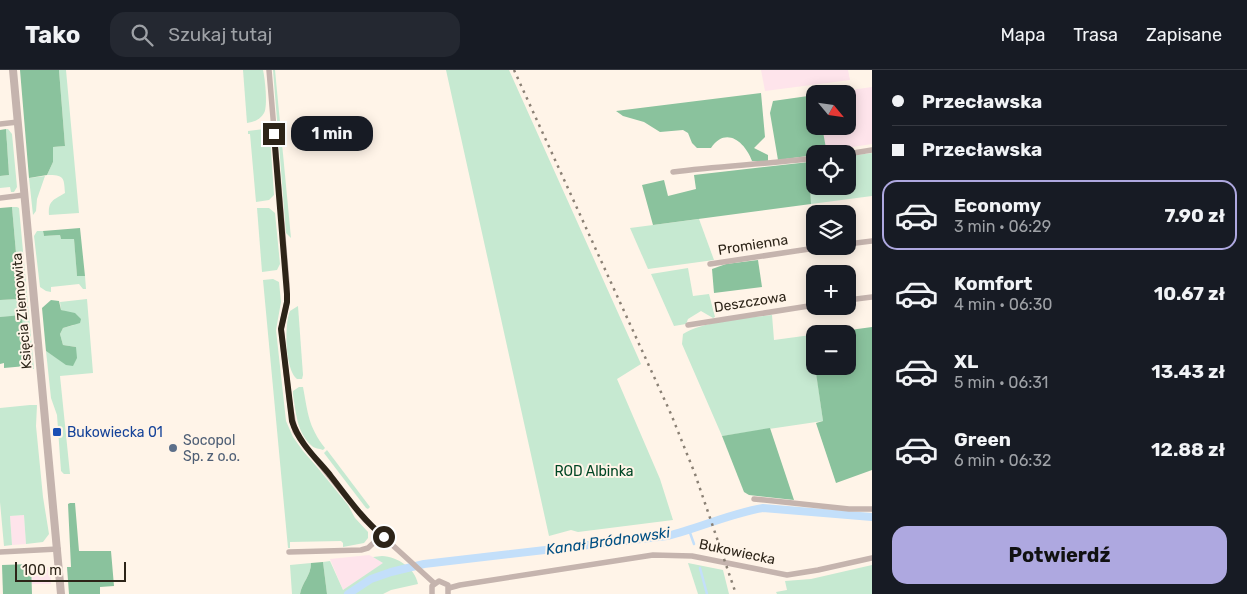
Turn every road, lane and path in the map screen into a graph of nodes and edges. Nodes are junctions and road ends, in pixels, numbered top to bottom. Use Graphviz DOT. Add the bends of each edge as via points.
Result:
graph roads {
  1 [pos="13,70"];
  2 [pos="268,70"];
  3 [pos="18,122"];
  4 [pos="0,124"];
  5 [pos="872,150"];
  6 [pos="856,153"];
  7 [pos="806,159"];
  8 [pos="673,172"];
  9 [pos="24,195"];
  10 [pos="0,198"];
  11 [pos="872,241"];
  12 [pos="856,243"];
  13 [pos="806,249"];
  14 [pos="710,264"];
  15 [pos="872,297"];
  16 [pos="856,299"];
  17 [pos="806,306"];
  18 [pos="688,325"];
  19 [pos="754,499"];
  20 [pos="872,509"];
  21 [pos="382,535"];
  22 [pos="58,549"];
  23 [pos="0,552"];
  24 [pos="289,552"];
  25 [pos="872,558"];
  26 [pos="434,583"];
  27 [pos="448,591"];
  28 [pos="61,594"];
  29 [pos="432,594"];
  1 -- 3 [label="street, Księcia Ziemowita"];
  2 -- 21 [label="street" via="287,294 281,329 292,421 305,446 365,520"];
  3 -- 4 [label="street"];
  3 -- 9 [label="street, Księcia Ziemowita"];
  5 -- 6 [label="street"];
  7 -- 8 [label="street"];
  9 -- 10 [label="street"];
  9 -- 22 [label="street, Księcia Ziemowita"];
  11 -- 12 [label="street"];
  13 -- 14 [label="street, Promienna"];
  15 -- 16 [label="street"];
  17 -- 18 [label="street, Deszczowa"];
  19 -- 20 [label="street"];
  21 -- 24 [label="street" via="361,550"];
  21 -- 26 [label="street"];
  22 -- 23 [label="street"];
  22 -- 28 [label="street, Księcia Ziemowita"];
  25 -- 27 [label="street, Bukowiecka" via="787,575 692,556 653,555 460,584"];
  26 -- 27 [label="street" via="443,581"];
  26 -- 29 [label="street"];
}
